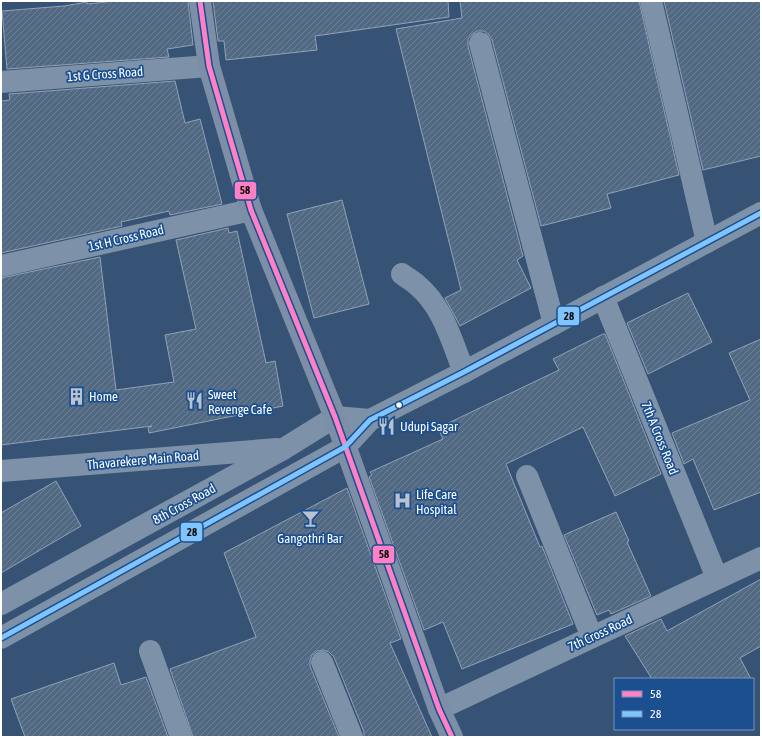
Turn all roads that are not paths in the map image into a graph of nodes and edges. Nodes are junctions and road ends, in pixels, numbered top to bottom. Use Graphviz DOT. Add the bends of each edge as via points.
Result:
graph roads {
  1 [pos="200,1"];
  2 [pos="651,1"];
  3 [pos="480,43"];
  4 [pos="209,66"];
  5 [pos="1,82"];
  6 [pos="250,210"];
  7 [pos="760,217"];
  8 [pos="707,242"];
  9 [pos="1,266"];
  10 [pos="402,274"];
  11 [pos="603,297"];
  12 [pos="554,324"];
  13 [pos="464,372"];
  14 [pos="335,417"];
  15 [pos="370,420"];
  16 [pos="345,447"];
  17 [pos="285,448"];
  18 [pos="1,471"];
  19 [pos="527,476"];
  20 [pos="761,558"];
  21 [pos="718,578"];
  22 [pos="1,604"];
  23 [pos="592,637"];
  24 [pos="1,638"];
  25 [pos="150,651"];
  26 [pos="322,662"];
  27 [pos="439,709"];
  28 [pos="181,737"];
  29 [pos="352,737"];
  30 [pos="452,737"];
  1 -- 4 [label="main road"];
  2 -- 8 [label="street"];
  3 -- 12 [label="street"];
  4 -- 5 [label="street, 1st G Cross Road"];
  4 -- 6 [label="main road"];
  6 -- 9 [label="street, 1st H Cross Road"];
  6 -- 14 [label="main road"];
  7 -- 8 [label="street"];
  8 -- 11 [label="street"];
  10 -- 13 [label="street" via="418,285 443,319"];
  11 -- 12 [label="street"];
  11 -- 21 [label="street, 7th A Cross Road"];
  12 -- 13 [label="street"];
  13 -- 15 [label="street"];
  14 -- 15 [label="street"];
  14 -- 16 [label="main road"];
  14 -- 17 [label="street, 8th Cross Road"];
  15 -- 16 [label="street"];
  16 -- 24 [label="street"];
  16 -- 27 [label="main road"];
  17 -- 18 [label="street, Thavarekere Main Road"];
  17 -- 22 [label="street, 8th Cross Road"];
  19 -- 23 [label="street"];
  20 -- 21 [label="street, 7th Cross Road"];
  21 -- 23 [label="street, 7th Cross Road"];
  23 -- 27 [label="street, 7th Cross Road"];
  25 -- 28 [label="street"];
  26 -- 29 [label="street"];
  27 -- 30 [label="main road"];
}
